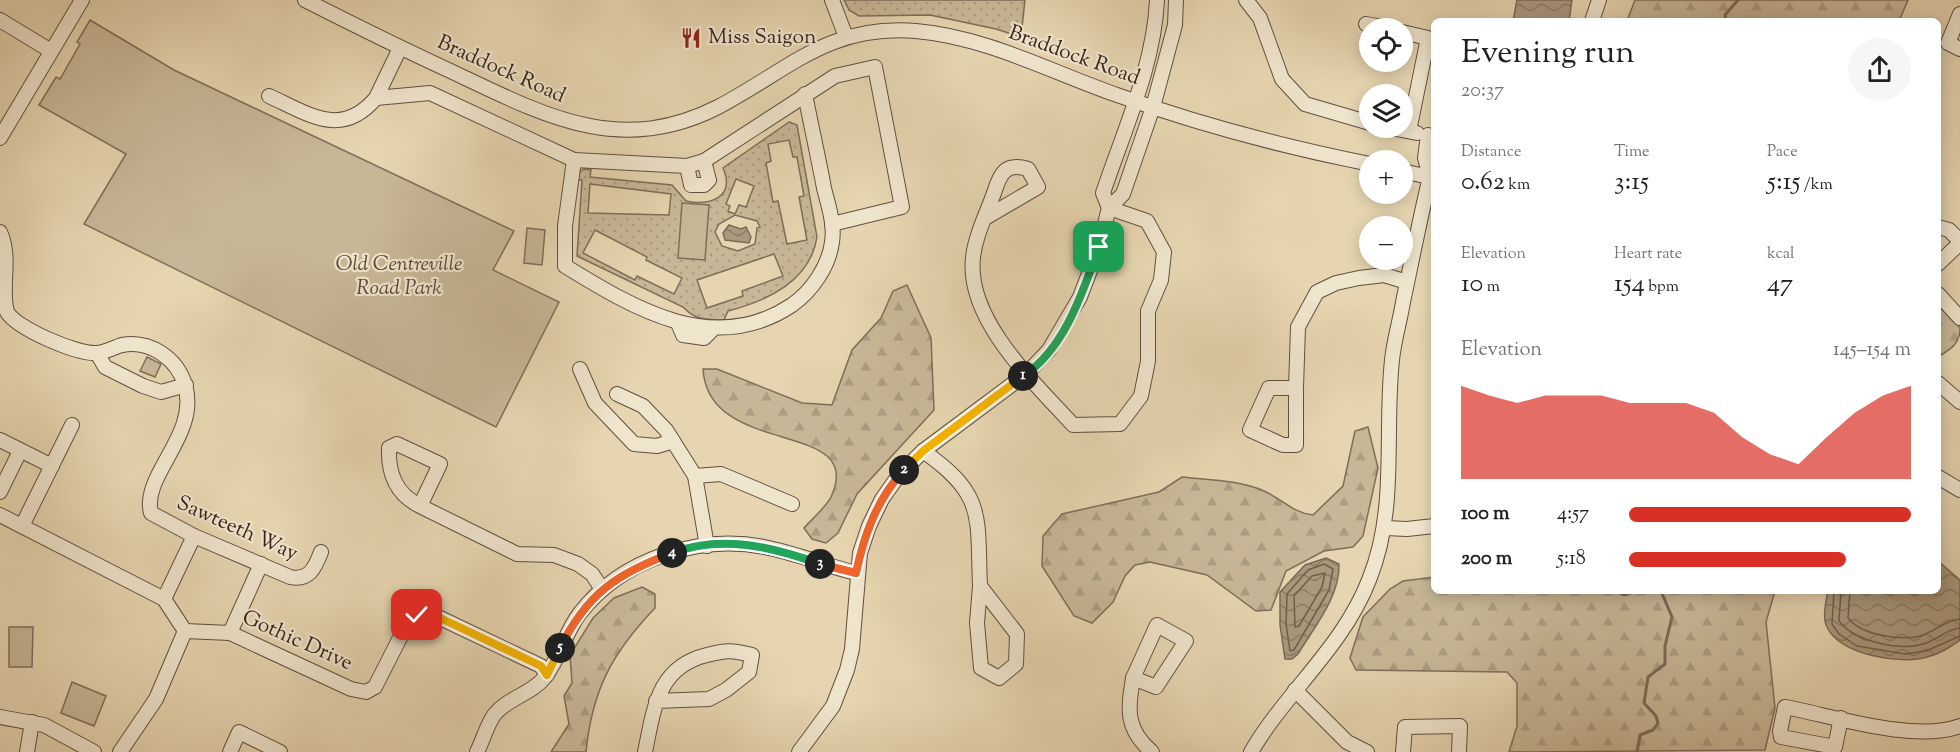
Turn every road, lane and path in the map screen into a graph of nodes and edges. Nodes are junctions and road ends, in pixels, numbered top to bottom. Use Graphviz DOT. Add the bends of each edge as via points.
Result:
graph roads {
  1 [pos="82,0"];
  2 [pos="305,0"];
  3 [pos="832,0"];
  4 [pos="1156,0"];
  5 [pos="1176,0"];
  6 [pos="1246,0"];
  7 [pos="1599,0"];
  8 [pos="1960,14"];
  9 [pos="1593,18"];
  10 [pos="0,20"];
  11 [pos="1413,35"];
  12 [pos="846,37"];
  13 [pos="400,48"];
  14 [pos="1960,48"];
  15 [pos="51,51"];
  16 [pos="805,94"];
  17 [pos="269,96"];
  18 [pos="376,98"];
  19 [pos="1134,101"];
  20 [pos="1153,107"];
  21 [pos="1413,111"];
  22 [pos="1359,120"];
  23 [pos="1413,132"];
  24 [pos="1431,136"];
  25 [pos="0,138"];
  26 [pos="574,160"];
  27 [pos="704,161"];
  28 [pos="1359,162"];
  29 [pos="687,166"];
  30 [pos="1431,172"];
  31 [pos="1413,173"];
  32 [pos="1431,176"];
  33 [pos="1431,184"];
  34 [pos="1109,208"];
  35 [pos="986,218"];
  36 [pos="832,224"];
  37 [pos="1941,228"];
  38 [pos="0,232"];
  39 [pos="1960,242"];
  40 [pos="1941,261"];
  41 [pos="1407,282"];
  42 [pos="1941,297"];
  43 [pos="1960,318"];
  44 [pos="97,353"];
  45 [pos="580,369"];
  46 [pos="1026,374"];
  47 [pos="186,385"];
  48 [pos="1941,386"];
  49 [pos="1296,388"];
  50 [pos="617,394"];
  51 [pos="1960,402"];
  52 [pos="72,425"];
  53 [pos="0,440"];
  54 [pos="673,441"];
  55 [pos="20,451"];
  56 [pos="923,451"];
  57 [pos="52,466"];
  58 [pos="695,476"];
  59 [pos="1941,479"];
  60 [pos="1960,490"];
  61 [pos="0,492"];
  62 [pos="792,504"];
  63 [pos="420,506"];
  64 [pos="0,515"];
  65 [pos="22,526"];
  66 [pos="1431,526"];
  67 [pos="1384,528"];
  68 [pos="194,536"];
  69 [pos="707,546"];
  70 [pos="321,552"];
  71 [pos="261,564"];
  72 [pos="856,573"];
  73 [pos="980,586"];
  74 [pos="602,588"];
  75 [pos="164,599"];
  76 [pos="185,631"];
  77 [pos="230,633"];
  78 [pos="547,675"];
  79 [pos="1133,678"];
  80 [pos="1295,690"];
  81 [pos="656,701"];
  82 [pos="0,717"];
  83 [pos="1841,718"];
  84 [pos="32,722"];
  85 [pos="1960,726"];
  86 [pos="27,752"];
  87 [pos="94,752"];
  88 [pos="120,752"];
  89 [pos="230,752"];
  90 [pos="280,752"];
  91 [pos="477,752"];
  92 [pos="645,752"];
  93 [pos="799,752"];
  94 [pos="1152,752"];
  95 [pos="1251,752"];
  96 [pos="1367,752"];
  97 [pos="1403,752"];
  98 [pos="1459,752"];
  1 -- 15 [label="street"];
  2 -- 13 [label="street, Braddock Road"];
  3 -- 12 [label="street"];
  4 -- 19 [label="street" via="1149,52"];
  5 -- 20 [label="street" via="1174,25"];
  6 -- 22 [label="street" via="1260,18 1282,79 1305,104"];
  7 -- 9 [label="street"];
  8 -- 14 [label="street" via="1947,43"];
  10 -- 15 [label="street"];
  11 -- 21 [label="street" via="1428,38"];
  12 -- 13 [label="street, Braddock Road" via="798,58 703,114 674,124 635,130 583,126 556,119"];
  12 -- 19 [label="street, Braddock Road" via="892,31 952,37"];
  13 -- 18 [label="street"];
  15 -- 25 [label="street"];
  16 -- 27 [label="street"];
  16 -- 36 [label="street"];
  16 -- 36 [label="street" via="835,76 875,68 902,207"];
  17 -- 18 [label="street" via="322,120 344,121 364,112"];
  18 -- 26 [label="street" via="430,93"];
  19 -- 20 [label="street, Braddock Road"];
  19 -- 34 [label="street" via="1103,193"];
  20 -- 28 [label="street, Braddock Road"];
  20 -- 34 [label="street" via="1123,194"];
  23 -- 24 [label="street"];
  24 -- 30 [label="street" via="1425,158"];
  26 -- 29 [label="street"];
  26 -- 36 [label="street" via="565,226 565,266 678,323 713,329 744,326 774,317 798,301 816,282 830,255"];
  27 -- 29 [label="street"];
  27 -- 29 [label="street" via="709,180 704,185 691,185"];
  31 -- 32 [label="street"];
  33 -- 41 [label="street"];
  34 -- 46 [label="street" via="1080,297 1049,350"];
  34 -- 46 [label="street" via="1147,220 1164,252 1161,280 1148,311 1148,361 1141,396 1120,424 1073,425"];
  35 -- 46 [label="street" via="973,256 972,280 983,310"];
  37 -- 39 [label="street" via="1949,230"];
  38 -- 44 [label="street" via="6,246 1,299 8,314 21,325 77,351"];
  39 -- 40 [label="street"];
  41 -- 49 [label="street" via="1384,275 1336,283 1317,292 1298,327"];
  41 -- 67 [label="street" via="1392,358 1389,495"];
  42 -- 43 [label="street"];
  44 -- 47 [label="street" via="105,368 143,386 161,392"];
  44 -- 47 [label="street" via="121,345 153,347 166,355"];
  45 -- 54 [label="street" via="595,403 634,444 657,446"];
  46 -- 56 [label="street"];
  47 -- 68 [label="street, Sawteeth Way" via="187,418 149,505 151,513"];
  48 -- 51 [label="street"];
  49 -- 49 [label="street" via="1269,388 1250,430 1283,445 1296,445"];
  50 -- 54 [label="street" via="643,406"];
  52 -- 57 [label="street"];
  53 -- 55 [label="street"];
  54 -- 58 [label="street"];
  55 -- 57 [label="street"];
  55 -- 61 [label="street"];
  56 -- 72 [label="street" via="882,499 866,534"];
  56 -- 73 [label="street" via="952,471 971,499 979,525"];
  57 -- 65 [label="street"];
  58 -- 62 [label="street" via="721,474"];
  58 -- 69 [label="street"];
  59 -- 60 [label="street"];
  63 -- 63 [label="street" via="440,464 397,444 389,448 392,478 406,499"];
  63 -- 74 [label="street" via="517,554 554,555 578,564"];
  64 -- 65 [label="street"];
  65 -- 75 [label="street"];
  66 -- 67 [label="street"];
  67 -- 80 [label="street" via="1376,562 1353,614"];
  68 -- 71 [label="street, Sawteeth Way"];
  68 -- 75 [label="street"];
  69 -- 72 [label="street" via="728,543 764,547"];
  69 -- 74 [label="street" via="644,562"];
  70 -- 71 [label="street, Sawteeth Way" via="314,570 299,579"];
  71 -- 77 [label="street"];
  72 -- 93 [label="street" via="853,641 847,670 833,706"];
  73 -- 73 [label="street" via="1017,634 1016,664 999,678 981,668 977,623"];
  74 -- 78 [label="street" via="578,615"];
  75 -- 76 [label="street"];
  76 -- 77 [label="street, Gothic Drive"];
  76 -- 88 [label="street" via="156,699"];
  77 -- 78 [label="street, Gothic Drive" via="351,689 366,692 375,687 409,620 426,614 541,666"];
  78 -- 91 [label="street" via="494,715"];
  79 -- 79 [label="street" via="1157,625 1186,641 1156,687"];
  79 -- 94 [label="street" via="1130,726"];
  80 -- 95 [label="street"];
  80 -- 96 [label="street" via="1347,742"];
  81 -- 81 [label="street" via="672,670 695,657 729,649 752,655 749,672 709,699"];
  81 -- 92 [label="street"];
  82 -- 84 [label="street"];
  83 -- 83 [label="street" via="1785,707 1781,737 1835,747"];
  83 -- 85 [label="street" via="1910,732"];
  84 -- 86 [label="street"];
  84 -- 87 [label="street"];
  89 -- 90 [label="street" via="239,732"];
  97 -- 98 [label="street" via="1405,726 1460,726"];
}
